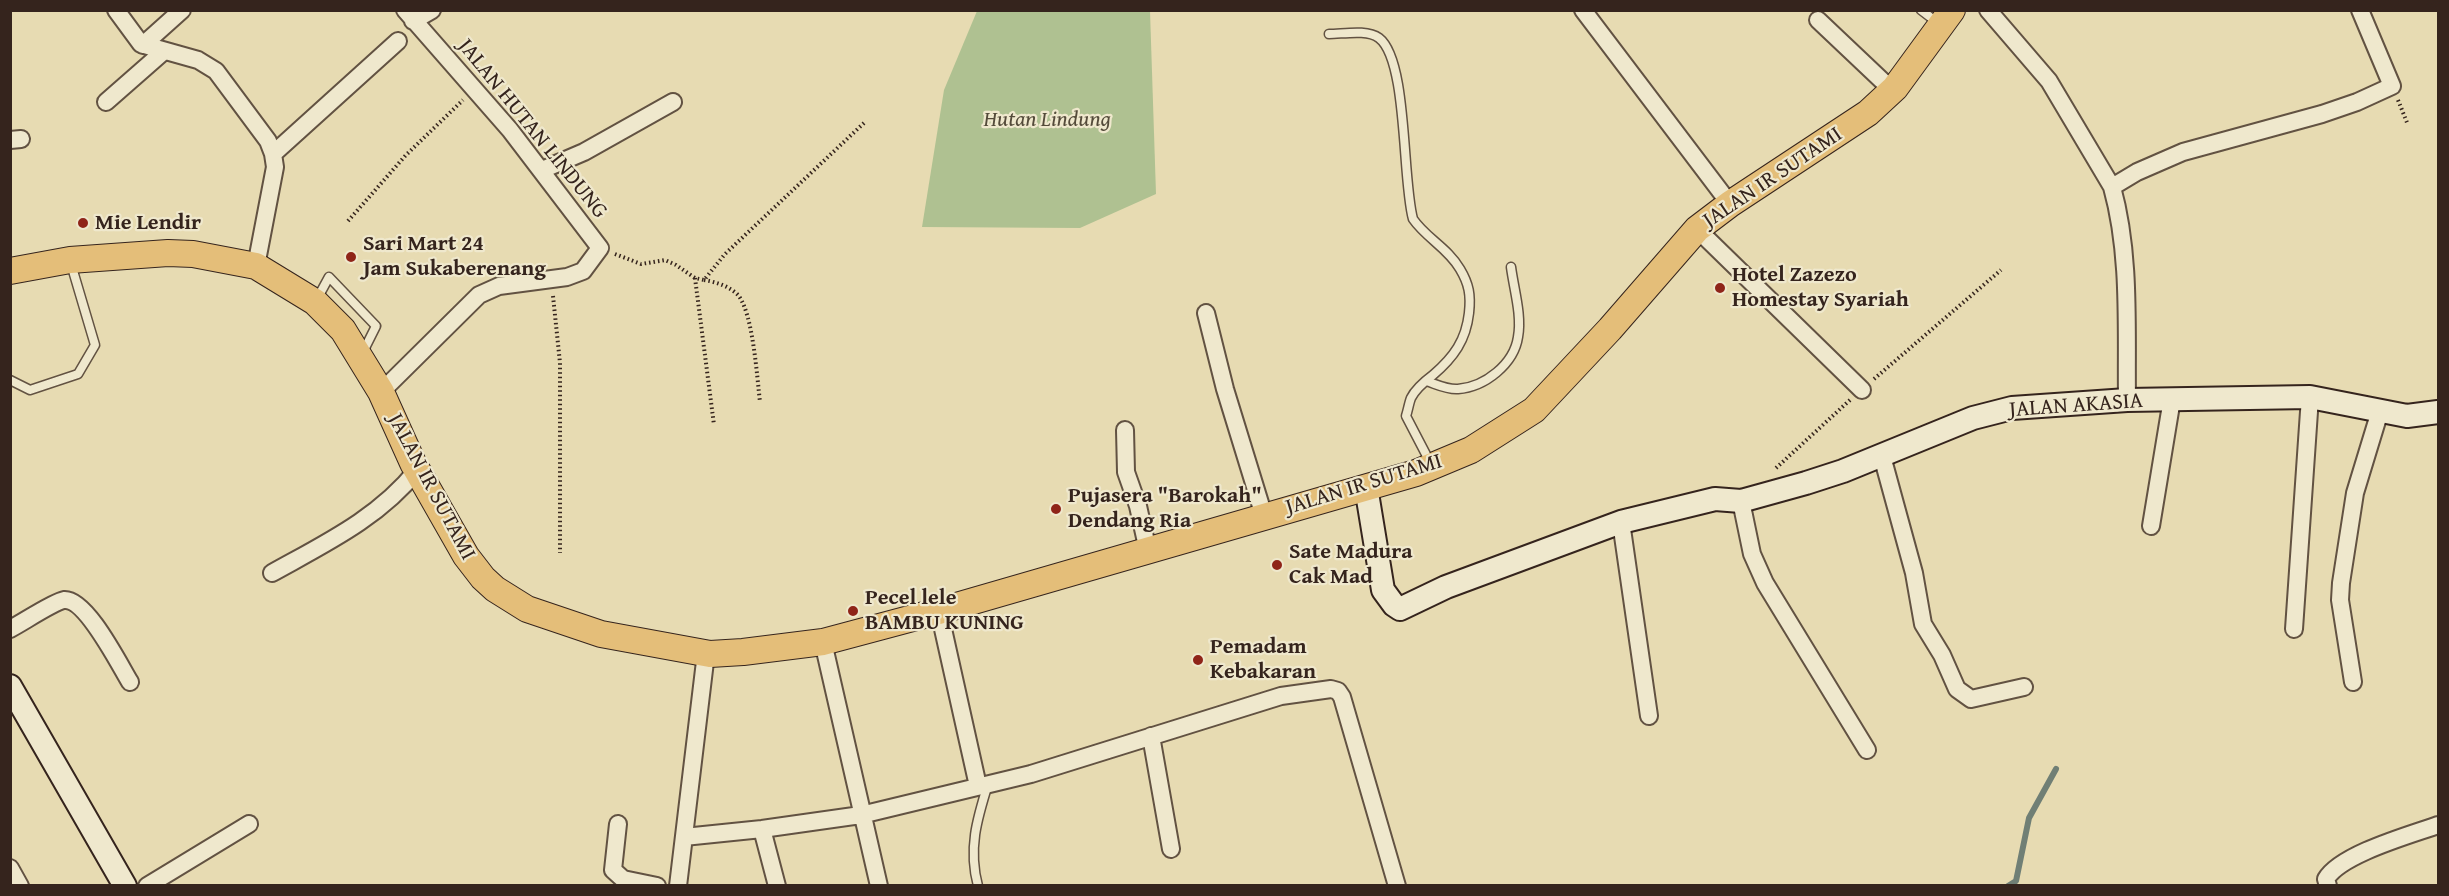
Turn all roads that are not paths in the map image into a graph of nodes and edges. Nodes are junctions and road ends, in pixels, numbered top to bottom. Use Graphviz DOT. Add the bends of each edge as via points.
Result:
graph roads {
  1 [pos="116,10"];
  2 [pos="182,10"];
  3 [pos="432,10"];
  4 [pos="1583,10"];
  5 [pos="1988,10"];
  6 [pos="2360,10"];
  7 [pos="1938,15"];
  8 [pos="409,16"];
  9 [pos="1818,20"];
  10 [pos="1329,34"];
  11 [pos="398,41"];
  12 [pos="142,45"];
  13 [pos="163,52"];
  14 [pos="1893,91"];
  15 [pos="106,102"];
  16 [pos="673,102"];
  17 [pos="273,154"];
  18 [pos="542,170"];
  19 [pos="2112,187"];
  20 [pos="1730,204"];
  21 [pos="1697,229"];
  22 [pos="70,260"];
  23 [pos="256,266"];
  24 [pos="1511,267"];
  25 [pos="10,271"];
  26 [pos="1206,313"];
  27 [pos="10,380"];
  28 [pos="1426,381"];
  29 [pos="1862,390"];
  30 [pos="381,392"];
  31 [pos="2310,397"];
  32 [pos="2172,399"];
  33 [pos="2127,400"];
  34 [pos="2380,411"];
  35 [pos="2439,412"];
  36 [pos="1125,430"];
  37 [pos="1882,456"];
  38 [pos="1432,466"];
  39 [pos="417,470"];
  40 [pos="1366,487"];
  41 [pos="1740,501"];
  42 [pos="1264,516"];
  43 [pos="1621,522"];
  44 [pos="2151,526"];
  45 [pos="1148,551"];
  46 [pos="272,573"];
  47 [pos="939,611"];
  48 [pos="10,629"];
  49 [pos="2294,629"];
  50 [pos="823,642"];
  51 [pos="706,653"];
  52 [pos="130,682"];
  53 [pos="2353,682"];
  54 [pos="10,686"];
  55 [pos="2024,687"];
  56 [pos="1649,716"];
  57 [pos="1151,736"];
  58 [pos="1867,750"];
  59 [pos="983,785"];
  60 [pos="861,815"];
  61 [pos="249,824"];
  62 [pos="618,824"];
  63 [pos="2439,825"];
  64 [pos="762,829"];
  65 [pos="684,837"];
  66 [pos="1171,849"];
  67 [pos="10,868"];
  68 [pos="20,885"];
  69 [pos="125,885"];
  70 [pos="147,885"];
  71 [pos="657,885"];
  72 [pos="678,885"];
  73 [pos="777,885"];
  74 [pos="879,885"];
  75 [pos="978,885"];
  76 [pos="1397,885"];
  77 [pos="2328,885"];
  1 -- 12 [label="street"];
  2 -- 12 [label="street"];
  3 -- 8 [label="street"];
  4 -- 20 [label="street"];
  5 -- 19 [label="street" via="2049,81"];
  6 -- 19 [label="street" via="2392,86 2322,114 2183,152"];
  7 -- 14 [label="main road, JALAN IR SUTAMI"];
  8 -- 18 [label="street, JALAN HUTAN LINDUNG"];
  9 -- 14 [label="street"];
  10 -- 28 [label="lane" via="1371,34 1386,45 1396,72 1413,219 1454,258 1468,283 1471,297 1461,343 1455,354"];
  11 -- 17 [label="street"];
  12 -- 13 [label="street"];
  13 -- 15 [label="street"];
  13 -- 17 [label="street" via="198,60 216,71 268,141"];
  14 -- 20 [label="main road, JALAN IR SUTAMI" via="1848,127"];
  16 -- 18 [label="street" via="584,152"];
  17 -- 23 [label="street" via="275,166"];
  18 -- 30 [label="street, JALAN HUTAN LINDUNG" via="600,248 583,271 551,280 499,286 479,295"];
  19 -- 33 [label="street" via="2125,275"];
  20 -- 21 [label="main road, JALAN IR SUTAMI"];
  21 -- 29 [label="street"];
  21 -- 38 [label="main road, JALAN IR SUTAMI" via="1534,410 1471,450"];
  22 -- 23 [label="main road, JALAN IR SUTAMI" via="168,253"];
  22 -- 25 [label="main road, JALAN IR SUTAMI"];
  22 -- 27 [label="lane" via="95,345 78,374 30,390"];
  23 -- 30 [label="main road, JALAN IR SUTAMI" via="315,302 343,330"];
  24 -- 28 [label="lane" via="1519,336 1509,360 1487,379 1460,389"];
  26 -- 42 [label="street"];
  28 -- 38 [label="lane" via="1411,398 1406,416"];
  30 -- 39 [label="main road, JALAN IR SUTAMI"];
  31 -- 32 [label="street, JALAN AKASIA"];
  31 -- 34 [label="street, JALAN AKASIA"];
  31 -- 49 [label="street"];
  32 -- 33 [label="street, JALAN AKASIA"];
  32 -- 44 [label="street"];
  33 -- 37 [label="street, JALAN AKASIA" via="2012,408 1973,418"];
  34 -- 35 [label="street, JALAN AKASIA" via="2407,416"];
  34 -- 53 [label="street" via="2355,493 2341,583 2340,600"];
  36 -- 45 [label="street" via="1126,472"];
  37 -- 41 [label="street, JALAN AKASIA"];
  37 -- 55 [label="street" via="1914,573 1920,616 1958,689 1971,699"];
  38 -- 40 [label="main road, JALAN IR SUTAMI"];
  39 -- 46 [label="street" via="359,524"];
  39 -- 51 [label="main road, JALAN IR SUTAMI" via="466,556 503,597 601,634"];
  40 -- 42 [label="main road, JALAN IR SUTAMI"];
  40 -- 43 [label="street, JALAN AKASIA" via="1383,590 1400,609 1446,587"];
  41 -- 43 [label="street, JALAN AKASIA" via="1715,499"];
  41 -- 58 [label="street" via="1752,554 1765,583"];
  42 -- 45 [label="main road, JALAN IR SUTAMI"];
  43 -- 56 [label="street"];
  45 -- 47 [label="main road, JALAN IR SUTAMI"];
  47 -- 50 [label="main road, JALAN IR SUTAMI"];
  47 -- 59 [label="street"];
  48 -- 52 [label="street" via="62,600 74,601 85,611"];
  50 -- 51 [label="main road, JALAN IR SUTAMI"];
  50 -- 60 [label="street"];
  51 -- 65 [label="street"];
  54 -- 69 [label="street"];
  57 -- 59 [label="street"];
  57 -- 66 [label="street"];
  57 -- 76 [label="street" via="1281,696 1338,691"];
  59 -- 60 [label="street"];
  59 -- 75 [label="lane" via="972,858"];
  60 -- 64 [label="street"];
  60 -- 74 [label="street"];
  61 -- 70 [label="street"];
  62 -- 71 [label="street" via="613,870 623,879"];
  63 -- 77 [label="street" via="2336,866 2326,879"];
  64 -- 65 [label="street"];
  64 -- 73 [label="street"];
  65 -- 72 [label="street"];
  67 -- 68 [label="street"];
}
